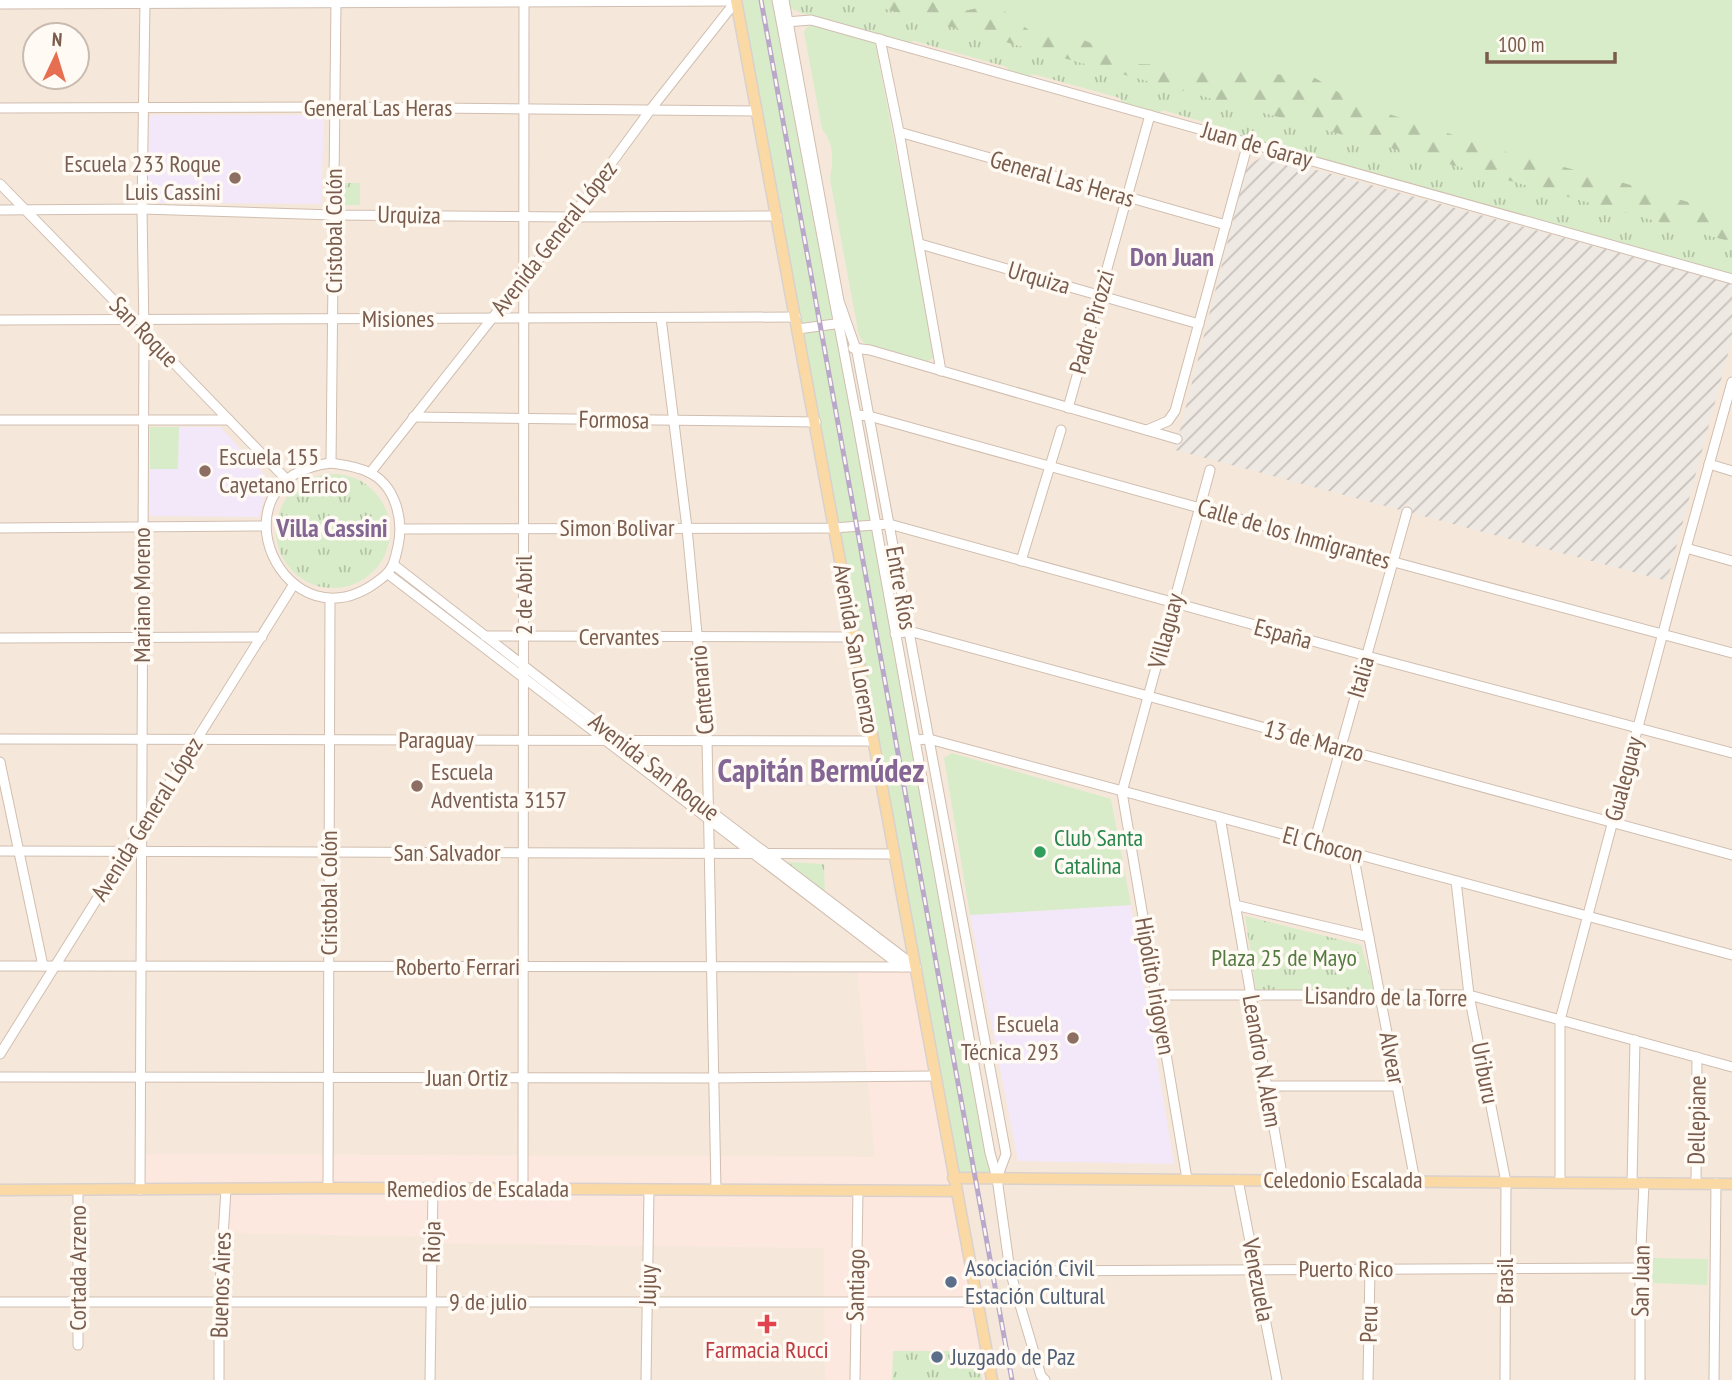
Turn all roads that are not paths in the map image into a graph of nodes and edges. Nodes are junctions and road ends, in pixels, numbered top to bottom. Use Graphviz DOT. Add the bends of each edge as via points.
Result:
graph roads {
  1 [pos="777,0"];
  2 [pos="784,0"];
  3 [pos="336,1"];
  4 [pos="524,1"];
  5 [pos="736,1"];
  6 [pos="145,2"];
  7 [pos="0,4"];
  8 [pos="785,22"];
  9 [pos="880,39"];
  10 [pos="335,107"];
  11 [pos="0,108"];
  12 [pos="524,108"];
  13 [pos="143,109"];
  14 [pos="651,109"];
  15 [pos="757,110"];
  16 [pos="1150,115"];
  17 [pos="899,132"];
  18 [pos="1248,143"];
  19 [pos="0,184"];
  20 [pos="1127,197"];
  21 [pos="142,209"];
  22 [pos="0,210"];
  23 [pos="26,210"];
  24 [pos="334,215"];
  25 [pos="524,216"];
  26 [pos="777,216"];
  27 [pos="572,217"];
  28 [pos="1226,225"];
  29 [pos="920,244"];
  30 [pos="524,277"];
  31 [pos="1732,279"];
  32 [pos="1100,296"];
  33 [pos="661,318"];
  34 [pos="132,319"];
  35 [pos="142,319"];
  36 [pos="334,319"];
  37 [pos="492,319"];
  38 [pos="524,319"];
  39 [pos="0,320"];
  40 [pos="797,323"];
  41 [pos="842,323"];
  42 [pos="1199,324"];
  43 [pos="144,332"];
  44 [pos="843,348"];
  45 [pos="856,348"];
  46 [pos="942,371"];
  47 [pos="1732,382"];
  48 [pos="1068,408"];
  49 [pos="856,415"];
  50 [pos="869,416"];
  51 [pos="413,417"];
  52 [pos="524,418"];
  53 [pos="0,420"];
  54 [pos="229,420"];
  55 [pos="142,421"];
  56 [pos="674,421"];
  57 [pos="816,422"];
  58 [pos="1061,430"];
  59 [pos="1145,430"];
  60 [pos="1177,439"];
  61 [pos="331,463"];
  62 [pos="1709,464"];
  63 [pos="1050,466"];
  64 [pos="1210,470"];
  65 [pos="1732,471"];
  66 [pos="370,473"];
  67 [pos="288,480"];
  68 [pos="1200,507"];
  69 [pos="1407,512"];
  70 [pos="875,524"];
  71 [pos="889,524"];
  72 [pos="266,526"];
  73 [pos="0,528"];
  74 [pos="142,528"];
  75 [pos="524,528"];
  76 [pos="687,528"];
  77 [pos="833,528"];
  78 [pos="401,529"];
  79 [pos="1686,548"];
  80 [pos="1021,561"];
  81 [pos="1732,561"];
  82 [pos="1394,562"];
  83 [pos="394,565"];
  84 [pos="388,574"];
  85 [pos="294,584"];
  86 [pos="330,598"];
  87 [pos="1173,604"];
  88 [pos="909,631"];
  89 [pos="895,634"];
  90 [pos="1662,634"];
  91 [pos="468,636"];
  92 [pos="484,636"];
  93 [pos="524,636"];
  94 [pos="142,637"];
  95 [pos="262,637"];
  96 [pos="698,637"];
  97 [pos="854,637"];
  98 [pos="0,638"];
  99 [pos="1732,653"];
  100 [pos="1367,656"];
  101 [pos="523,667"];
  102 [pos="524,678"];
  103 [pos="1148,696"];
  104 [pos="1637,729"];
  105 [pos="929,738"];
  106 [pos="0,739"];
  107 [pos="142,739"];
  108 [pos="196,739"];
  109 [pos="330,740"];
  110 [pos="523,740"];
  111 [pos="604,740"];
  112 [pos="621,740"];
  113 [pos="707,740"];
  114 [pos="915,740"];
  115 [pos="873,741"];
  116 [pos="1341,748"];
  117 [pos="1732,753"];
  118 [pos="0,762"];
  119 [pos="1122,792"];
  120 [pos="708,815"];
  121 [pos="1220,817"];
  122 [pos="1612,823"];
  123 [pos="142,828"];
  124 [pos="1314,843"];
  125 [pos="0,851"];
  126 [pos="19,851"];
  127 [pos="126,852"];
  128 [pos="142,852"];
  129 [pos="329,853"];
  130 [pos="766,853"];
  131 [pos="1353,853"];
  132 [pos="523,854"];
  133 [pos="709,855"];
  134 [pos="755,855"];
  135 [pos="894,855"];
  136 [pos="1732,855"];
  137 [pos="1456,881"];
  138 [pos="960,905"];
  139 [pos="1235,905"];
  140 [pos="945,908"];
  141 [pos="1587,917"];
  142 [pos="1369,937"];
  143 [pos="1732,955"];
  144 [pos="0,966"];
  145 [pos="43,966"];
  146 [pos="55,966"];
  147 [pos="141,966"];
  148 [pos="328,967"];
  149 [pos="523,967"];
  150 [pos="712,967"];
  151 [pos="902,967"];
  152 [pos="916,967"];
  153 [pos="1157,995"];
  154 [pos="1251,995"];
  155 [pos="1380,995"];
  156 [pos="1469,995"];
  157 [pos="981,1018"];
  158 [pos="965,1020"];
  159 [pos="1560,1020"];
  160 [pos="1635,1040"];
  161 [pos="0,1054"];
  162 [pos="1698,1057"];
  163 [pos="1732,1067"];
  164 [pos="935,1076"];
  165 [pos="0,1077"];
  166 [pos="140,1077"];
  167 [pos="328,1078"];
  168 [pos="523,1078"];
  169 [pos="714,1078"];
  170 [pos="1267,1086"];
  171 [pos="1397,1086"];
  172 [pos="953,1178"];
  173 [pos="998,1178"];
  174 [pos="1187,1179"];
  175 [pos="1238,1180"];
  176 [pos="1283,1180"];
  177 [pos="1415,1181"];
  178 [pos="1506,1182"];
  179 [pos="1560,1182"];
  180 [pos="1632,1183"];
  181 [pos="1644,1183"];
  182 [pos="1696,1183"];
  183 [pos="1716,1183"];
  184 [pos="1732,1184"];
  185 [pos="328,1188"];
  186 [pos="226,1189"];
  187 [pos="433,1189"];
  188 [pos="523,1189"];
  189 [pos="0,1190"];
  190 [pos="78,1190"];
  191 [pos="139,1190"];
  192 [pos="649,1190"];
  193 [pos="716,1190"];
  194 [pos="858,1191"];
  195 [pos="956,1191"];
  196 [pos="1370,1268"];
  197 [pos="1640,1268"];
  198 [pos="1256,1269"];
  199 [pos="1010,1270"];
  200 [pos="1504,1270"];
  201 [pos="219,1300"];
  202 [pos="0,1302"];
  203 [pos="78,1302"];
  204 [pos="430,1302"];
  205 [pos="856,1302"];
  206 [pos="976,1302"];
  207 [pos="648,1303"];
  208 [pos="78,1345"];
  209 [pos="219,1380"];
  210 [pos="430,1380"];
  211 [pos="646,1380"];
  212 [pos="855,1380"];
  213 [pos="992,1380"];
  214 [pos="1045,1380"];
  215 [pos="1277,1380"];
  216 [pos="1368,1380"];
  217 [pos="1505,1380"];
  218 [pos="1640,1380"];
  219 [pos="1714,1380"];
  1 -- 8 [label="street, Entre Ríos"];
  2 -- 8 [label="street, Entre Ríos"];
  3 -- 4 [label="street"];
  3 -- 6 [label="street"];
  3 -- 10 [label="street, Cristobal Colón"];
  4 -- 5 [label="street"];
  4 -- 12 [label="street, 2 de Abril"];
  5 -- 14 [label="street, Avenida General López"];
  5 -- 15 [label="main road, Avenida San Lorenzo"];
  6 -- 7 [label="street"];
  6 -- 13 [label="street, Mariano Moreno"];
  8 -- 9 [label="street, Juan de Garay" via="811,20"];
  8 -- 41 [label="street, Entre Ríos"];
  9 -- 16 [label="street, Juan de Garay"];
  9 -- 17 [label="street"];
  10 -- 12 [label="street, General Las Heras"];
  10 -- 13 [label="street, General Las Heras"];
  10 -- 24 [label="street, Cristobal Colón"];
  11 -- 13 [label="street, General Las Heras"];
  12 -- 14 [label="street, General Las Heras"];
  12 -- 25 [label="street, 2 de Abril"];
  13 -- 21 [label="street, Mariano Moreno"];
  14 -- 15 [label="street, General Las Heras"];
  14 -- 27 [label="street, Avenida General López"];
  15 -- 26 [label="main road, Avenida San Lorenzo"];
  16 -- 18 [label="street, Juan de Garay"];
  16 -- 20 [label="street, Padre Pirozzi"];
  17 -- 20 [label="street, General Las Heras"];
  17 -- 29 [label="street"];
  18 -- 28 [label="street"];
  18 -- 31 [label="street, Juan de Garay"];
  19 -- 23 [label="street, San Roque"];
  20 -- 28 [label="street, General Las Heras"];
  20 -- 32 [label="street, Padre Pirozzi"];
  21 -- 23 [label="street, Urquiza"];
  21 -- 24 [label="street, Urquiza"];
  21 -- 35 [label="street, Mariano Moreno"];
  22 -- 23 [label="street, Urquiza"];
  23 -- 34 [label="street, San Roque"];
  24 -- 25 [label="street, Urquiza"];
  24 -- 36 [label="street, Cristobal Colón"];
  25 -- 27 [label="street, Urquiza"];
  25 -- 30 [label="street, 2 de Abril"];
  26 -- 27 [label="street, Urquiza"];
  26 -- 40 [label="main road, Avenida San Lorenzo"];
  27 -- 30 [label="street, Avenida General López"];
  28 -- 42 [label="street"];
  29 -- 32 [label="street, Urquiza"];
  29 -- 46 [label="street"];
  30 -- 37 [label="street, Avenida General López"];
  30 -- 38 [label="street, 2 de Abril"];
  32 -- 42 [label="street, Urquiza"];
  32 -- 48 [label="street, Padre Pirozzi"];
  33 -- 38 [label="street, Misiones"];
  33 -- 40 [label="street, Misiones"];
  33 -- 56 [label="street, Centenario"];
  34 -- 35 [label="street, Misiones"];
  34 -- 39 [label="street, Misiones"];
  34 -- 43 [label="street, San Roque"];
  35 -- 36 [label="street, Misiones"];
  35 -- 43 [label="street, Mariano Moreno"];
  36 -- 37 [label="street, Misiones"];
  36 -- 61 [label="street, Cristobal Colón"];
  37 -- 38 [label="street, Misiones"];
  37 -- 51 [label="street, Avenida General López"];
  38 -- 52 [label="street, 2 de Abril"];
  40 -- 41 [label="street, Misiones"];
  40 -- 57 [label="main road, Avenida San Lorenzo"];
  41 -- 44 [label="street, Entre Ríos"];
  41 -- 45 [label="street, Entre Ríos"];
  42 -- 59 [label="street" via="1175,411 1168,421"];
  43 -- 54 [label="street, San Roque"];
  43 -- 55 [label="street, Mariano Moreno"];
  44 -- 45 [label="street"];
  44 -- 49 [label="street, Entre Ríos"];
  45 -- 46 [label="street"];
  45 -- 50 [label="street, Entre Ríos"];
  46 -- 48 [label="street"];
  47 -- 62 [label="street, Gualeguay"];
  48 -- 59 [label="street"];
  49 -- 50 [label="street, Calle de los Inmigrantes"];
  49 -- 70 [label="street, Entre Ríos"];
  50 -- 63 [label="street, Calle de los Inmigrantes"];
  50 -- 71 [label="street, Entre Ríos"];
  51 -- 52 [label="street, Formosa"];
  51 -- 66 [label="street, Avenida General López"];
  52 -- 56 [label="street, Formosa"];
  52 -- 75 [label="street, 2 de Abril"];
  53 -- 55 [label="street"];
  54 -- 55 [label="street"];
  54 -- 67 [label="street, San Roque"];
  55 -- 74 [label="street, Mariano Moreno"];
  56 -- 57 [label="street, Formosa"];
  56 -- 76 [label="street, Centenario"];
  57 -- 77 [label="main road, Avenida San Lorenzo"];
  58 -- 63 [label="street"];
  59 -- 60 [label="street"];
  61 -- 66 [label="street"];
  61 -- 67 [label="street" via="308,467"];
  62 -- 65 [label="street"];
  62 -- 79 [label="street, Gualeguay"];
  63 -- 68 [label="street, Calle de los Inmigrantes"];
  63 -- 80 [label="street"];
  64 -- 68 [label="street, Villaguay"];
  66 -- 78 [label="street" via="396,503"];
  67 -- 72 [label="street" via="273,499"];
  68 -- 82 [label="street, Calle de los Inmigrantes"];
  68 -- 87 [label="street, Villaguay"];
  69 -- 82 [label="street, Italia"];
  70 -- 71 [label="street, España"];
  70 -- 77 [label="street, España"];
  70 -- 89 [label="street, Entre Ríos"];
  71 -- 80 [label="street, España"];
  71 -- 88 [label="street, Entre Ríos"];
  72 -- 74 [label="street"];
  72 -- 85 [label="street" via="268,547 277,567"];
  73 -- 74 [label="street"];
  74 -- 94 [label="street, Mariano Moreno"];
  75 -- 76 [label="street, Simon Bolivar"];
  75 -- 78 [label="street, Simon Bolivar"];
  75 -- 93 [label="street, 2 de Abril"];
  76 -- 77 [label="street, Simon Bolivar"];
  76 -- 96 [label="street, Centenario"];
  77 -- 97 [label="main road, Avenida San Lorenzo"];
  78 -- 83 [label="street"];
  79 -- 81 [label="street"];
  79 -- 90 [label="street, Gualeguay"];
  80 -- 87 [label="street, España"];
  82 -- 90 [label="street, Calle de los Inmigrantes"];
  82 -- 100 [label="street, Italia"];
  83 -- 84 [label="street"];
  83 -- 92 [label="street, Avenida San Roque"];
  84 -- 86 [label="street" via="356,594"];
  84 -- 91 [label="street, Avenida San Roque"];
  85 -- 86 [label="street"];
  85 -- 95 [label="street, Avenida General López"];
  86 -- 109 [label="street, Cristobal Colón"];
  87 -- 100 [label="street, España"];
  87 -- 103 [label="street, Villaguay"];
  88 -- 89 [label="street, 13 de Marzo"];
  88 -- 103 [label="street, 13 de Marzo"];
  88 -- 105 [label="street, Entre Ríos"];
  89 -- 114 [label="street, Entre Ríos"];
  90 -- 99 [label="street, Calle de los Inmigrantes"];
  90 -- 104 [label="street, Gualeguay"];
  91 -- 92 [label="street, Cervantes"];
  91 -- 102 [label="street, Avenida San Roque"];
  92 -- 93 [label="street, Cervantes"];
  92 -- 101 [label="street, Avenida San Roque"];
  93 -- 96 [label="street, Cervantes"];
  93 -- 101 [label="street, 2 de Abril"];
  94 -- 95 [label="street"];
  94 -- 98 [label="street"];
  94 -- 107 [label="street, Mariano Moreno"];
  95 -- 108 [label="street, Avenida General López"];
  96 -- 97 [label="street, Cervantes"];
  96 -- 113 [label="street, Centenario"];
  97 -- 115 [label="main road, Avenida San Lorenzo"];
  100 -- 104 [label="street, España"];
  100 -- 116 [label="street, Italia"];
  101 -- 102 [label="street, 2 de Abril"];
  101 -- 112 [label="street, Avenida San Roque"];
  102 -- 110 [label="street, 2 de Abril"];
  102 -- 111 [label="street, Avenida San Roque"];
  103 -- 116 [label="street, 13 de Marzo"];
  103 -- 119 [label="street, Villaguay"];
  104 -- 117 [label="street, España"];
  104 -- 122 [label="street, Gualeguay"];
  105 -- 114 [label="street, El Chocon"];
  105 -- 119 [label="street, El Chocon"];
  105 -- 138 [label="street, Entre Ríos"];
  106 -- 107 [label="street, Paraguay"];
  107 -- 108 [label="street, Paraguay"];
  107 -- 123 [label="street, Mariano Moreno"];
  108 -- 109 [label="street, Paraguay"];
  108 -- 123 [label="street, Avenida General López"];
  109 -- 110 [label="street, Paraguay"];
  109 -- 129 [label="street, Cristobal Colón"];
  110 -- 111 [label="street, Paraguay"];
  110 -- 132 [label="street, 2 de Abril"];
  111 -- 112 [label="street, Paraguay"];
  111 -- 120 [label="street, Avenida San Roque"];
  112 -- 113 [label="street, Paraguay"];
  112 -- 120 [label="street, Avenida San Roque"];
  113 -- 115 [label="street, Paraguay"];
  113 -- 120 [label="street, Centenario"];
  114 -- 140 [label="street, Entre Ríos"];
  115 -- 135 [label="main road, Avenida San Lorenzo"];
  116 -- 122 [label="street, 13 de Marzo"];
  116 -- 124 [label="street, Italia"];
  118 -- 126 [label="street"];
  119 -- 121 [label="street, El Chocon"];
  119 -- 153 [label="street, Hipólito Irigoyen"];
  120 -- 130 [label="street, Avenida San Roque"];
  120 -- 133 [label="street, Centenario"];
  120 -- 134 [label="street, Avenida San Roque"];
  121 -- 124 [label="street, El Chocon"];
  121 -- 139 [label="street, Leandro N. Alem"];
  122 -- 136 [label="street, 13 de Marzo"];
  122 -- 141 [label="street, Gualeguay"];
  123 -- 127 [label="street, Avenida General López"];
  123 -- 128 [label="street, Mariano Moreno"];
  124 -- 131 [label="street, El Chocon"];
  125 -- 126 [label="street, San Salvador"];
  126 -- 127 [label="street, San Salvador"];
  126 -- 145 [label="street"];
  127 -- 128 [label="street, San Salvador"];
  127 -- 146 [label="street, Avenida General López"];
  128 -- 129 [label="street, San Salvador"];
  128 -- 147 [label="street, Mariano Moreno"];
  129 -- 132 [label="street, San Salvador"];
  129 -- 148 [label="street, Cristobal Colón"];
  130 -- 134 [label="street, San Salvador"];
  130 -- 135 [label="street, San Salvador"];
  130 -- 152 [label="street, Avenida San Roque"];
  131 -- 137 [label="street, El Chocon"];
  131 -- 142 [label="street, Alvear"];
  132 -- 133 [label="street, San Salvador"];
  132 -- 149 [label="street, 2 de Abril"];
  133 -- 134 [label="street, San Salvador"];
  133 -- 150 [label="street, Centenario"];
  134 -- 151 [label="street, Avenida San Roque"];
  135 -- 152 [label="main road, Avenida San Lorenzo"];
  137 -- 141 [label="street, El Chocon"];
  137 -- 156 [label="street, Uriburu"];
  138 -- 140 [label="street"];
  138 -- 157 [label="street, Entre Ríos"];
  139 -- 142 [label="street"];
  139 -- 154 [label="street, Leandro N. Alem"];
  140 -- 158 [label="street, Entre Ríos"];
  141 -- 143 [label="street, El Chocon"];
  141 -- 159 [label="street, Gualeguay"];
  142 -- 155 [label="street, Alvear"];
  144 -- 145 [label="street, Roberto Ferrari"];
  145 -- 146 [label="street, Roberto Ferrari"];
  146 -- 147 [label="street, Roberto Ferrari"];
  146 -- 161 [label="street, Avenida General López"];
  147 -- 148 [label="street, Roberto Ferrari"];
  147 -- 166 [label="street, Mariano Moreno"];
  148 -- 149 [label="street, Roberto Ferrari"];
  148 -- 167 [label="street, Cristobal Colón"];
  149 -- 150 [label="street, Roberto Ferrari"];
  149 -- 168 [label="street, 2 de Abril"];
  150 -- 151 [label="street, Roberto Ferrari"];
  150 -- 169 [label="street, Centenario"];
  151 -- 152 [label="street, Roberto Ferrari"];
  152 -- 164 [label="main road, Avenida San Lorenzo"];
  153 -- 154 [label="street, Lisandro de la Torre"];
  153 -- 174 [label="street, Hipólito Irigoyen"];
  154 -- 155 [label="street, Lisandro de la Torre"];
  154 -- 170 [label="street, Leandro N. Alem"];
  155 -- 156 [label="street, Lisandro de la Torre"];
  155 -- 171 [label="street, Alvear"];
  156 -- 159 [label="street, Lisandro de la Torre"];
  156 -- 178 [label="street, Uriburu"];
  157 -- 158 [label="street"];
  157 -- 173 [label="street, Entre Ríos" via="1006,1154"];
  158 -- 173 [label="street, Entre Ríos"];
  159 -- 160 [label="street, Lisandro de la Torre"];
  159 -- 179 [label="street, Gualeguay"];
  160 -- 162 [label="street, Lisandro de la Torre"];
  160 -- 180 [label="street"];
  162 -- 163 [label="street, Lisandro de la Torre"];
  162 -- 182 [label="street, Dellepiane"];
  164 -- 169 [label="street, Juan Ortiz"];
  164 -- 172 [label="main road, Avenida San Lorenzo"];
  165 -- 166 [label="street, Juan Ortiz"];
  166 -- 167 [label="street, Juan Ortiz"];
  166 -- 191 [label="street, Mariano Moreno"];
  167 -- 168 [label="street, Juan Ortiz"];
  167 -- 185 [label="street, Cristobal Colón"];
  168 -- 169 [label="street, Juan Ortiz"];
  168 -- 188 [label="street, 2 de Abril"];
  169 -- 193 [label="street, Centenario"];
  170 -- 171 [label="street"];
  170 -- 176 [label="street, Leandro N. Alem"];
  171 -- 177 [label="street, Alvear"];
  172 -- 173 [label="main road, Celedonio Escalada"];
  172 -- 195 [label="main road, Avenida San Lorenzo"];
  173 -- 174 [label="main road, Celedonio Escalada"];
  173 -- 199 [label="street, Entre Ríos"];
  174 -- 175 [label="main road, Celedonio Escalada"];
  175 -- 176 [label="main road, Celedonio Escalada"];
  175 -- 198 [label="street, Venezuela"];
  176 -- 177 [label="main road, Celedonio Escalada"];
  177 -- 178 [label="main road, Celedonio Escalada"];
  178 -- 179 [label="main road, Celedonio Escalada"];
  178 -- 200 [label="street, Brasil"];
  179 -- 180 [label="main road, Celedonio Escalada"];
  180 -- 181 [label="main road, Celedonio Escalada"];
  181 -- 182 [label="main road, Celedonio Escalada"];
  181 -- 197 [label="street, San Juan"];
  182 -- 183 [label="main road, Celedonio Escalada"];
  183 -- 184 [label="main road, Celedonio Escalada"];
  183 -- 219 [label="street, Dellepiane"];
  185 -- 186 [label="main road, Remedios de Escalada"];
  185 -- 187 [label="main road, Remedios de Escalada"];
  186 -- 191 [label="main road, Remedios de Escalada"];
  186 -- 201 [label="street, Buenos Aires"];
  187 -- 188 [label="main road, Remedios de Escalada"];
  187 -- 204 [label="street, Rioja"];
  188 -- 192 [label="main road, Remedios de Escalada"];
  189 -- 190 [label="main road, Remedios de Escalada"];
  190 -- 191 [label="main road, Remedios de Escalada"];
  190 -- 203 [label="street, Cortada Arzeno"];
  192 -- 193 [label="main road, Remedios de Escalada"];
  192 -- 207 [label="street, Jujuy"];
  193 -- 194 [label="main road, Remedios de Escalada"];
  194 -- 195 [label="main road, Remedios de Escalada"];
  194 -- 205 [label="street, Santiago"];
  195 -- 206 [label="main road, Avenida San Lorenzo"];
  196 -- 198 [label="street, Puerto Rico"];
  196 -- 200 [label="street, Puerto Rico"];
  196 -- 216 [label="street, Peru"];
  197 -- 200 [label="street, Puerto Rico"];
  197 -- 218 [label="street, San Juan"];
  198 -- 199 [label="street, Puerto Rico"];
  198 -- 215 [label="street, Venezuela"];
  199 -- 214 [label="street, Entre Ríos"];
  200 -- 217 [label="street, Brasil"];
  201 -- 203 [label="street, 9 de julio"];
  201 -- 204 [label="street, 9 de julio"];
  201 -- 209 [label="street, Buenos Aires"];
  202 -- 203 [label="street, 9 de julio"];
  203 -- 208 [label="street, Cortada Arzeno"];
  204 -- 207 [label="street, 9 de julio"];
  204 -- 210 [label="street, Rioja"];
  205 -- 206 [label="street, 9 de julio"];
  205 -- 207 [label="street, 9 de julio"];
  205 -- 212 [label="street, Santiago"];
  206 -- 213 [label="main road, Avenida San Lorenzo"];
  207 -- 211 [label="street, Jujuy"];
}
